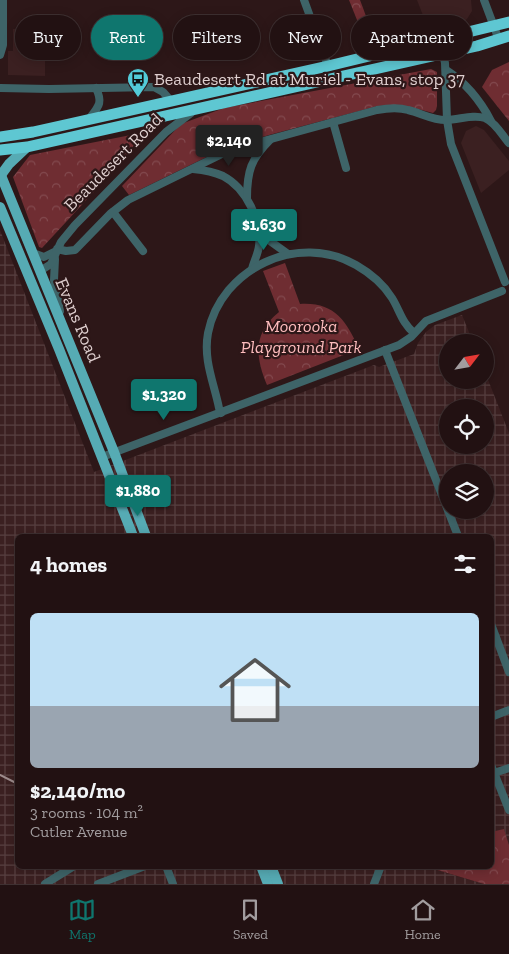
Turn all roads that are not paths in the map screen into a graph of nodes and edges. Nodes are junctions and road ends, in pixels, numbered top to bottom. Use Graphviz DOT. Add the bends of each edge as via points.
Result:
graph roads {
  1 [pos="3,0"];
  2 [pos="304,0"];
  3 [pos="484,0"];
  4 [pos="509,22"];
  5 [pos="494,27"];
  6 [pos="472,32"];
  7 [pos="504,38"];
  8 [pos="472,46"];
  9 [pos="0,55"];
  10 [pos="354,60"];
  11 [pos="411,60"];
  12 [pos="444,60"];
  13 [pos="328,66"];
  14 [pos="446,70"];
  15 [pos="0,88"];
  16 [pos="96,88"];
  17 [pos="171,101"];
  18 [pos="199,107"];
  19 [pos="89,120"];
  20 [pos="447,120"];
  21 [pos="491,121"];
  22 [pos="333,122"];
  23 [pos="0,127"];
  24 [pos="16,135"];
  25 [pos="0,137"];
  26 [pos="270,139"];
  27 [pos="509,143"];
  28 [pos="27,147"];
  29 [pos="0,150"];
  30 [pos="346,168"];
  31 [pos="192,169"];
  32 [pos="0,174"];
  33 [pos="247,198"];
  34 [pos="0,207"];
  35 [pos="113,212"];
  36 [pos="258,227"];
  37 [pos="143,251"];
  38 [pos="31,252"];
  39 [pos="56,252"];
  40 [pos="288,254"];
  41 [pos="252,269"];
  42 [pos="40,271"];
  43 [pos="29,276"];
  44 [pos="507,282"];
  45 [pos="506,294"];
  46 [pos="65,330"];
  47 [pos="414,333"];
  48 [pos="384,350"];
  49 [pos="221,413"];
  50 [pos="114,452"];
  51 [pos="102,457"];
  52 [pos="132,534"];
  53 [pos="145,534"];
  54 [pos="457,534"];
  55 [pos="494,632"];
  56 [pos="509,672"];
  57 [pos="509,710"];
  58 [pos="494,716"];
  59 [pos="509,768"];
  60 [pos="494,769"];
  61 [pos="494,772"];
  62 [pos="509,810"];
  63 [pos="69,869"];
  64 [pos="137,869"];
  65 [pos="167,869"];
  66 [pos="262,869"];
  67 [pos="272,869"];
  68 [pos="379,869"];
  69 [pos="45,884"];
  70 [pos="98,884"];
  71 [pos="173,884"];
  72 [pos="268,884"];
  73 [pos="278,884"];
  74 [pos="374,884"];
  1 -- 9 [label="street" via="3,46"];
  2 -- 13 [label="street"];
  3 -- 5 [label="street"];
  4 -- 5 [label="highway, Beaudesert Road"];
  5 -- 6 [label="highway, Beaudesert Road"];
  5 -- 7 [label="street"];
  7 -- 8 [label="highway, Beaudesert Road"];
  10 -- 13 [label="highway, Beaudesert Road"];
  11 -- 18 [label="highway, Beaudesert Road"];
  12 -- 14 [label="street"];
  13 -- 17 [label="highway, Beaudesert Road"];
  14 -- 20 [label="street"];
  14 -- 21 [label="street" via="458,78"];
  15 -- 16 [label="street, Beaudesert Road"];
  16 -- 17 [label="street, Beaudesert Road" via="157,88"];
  16 -- 19 [label="street" via="100,105"];
  17 -- 19 [label="highway, Beaudesert Road"];
  18 -- 28 [label="highway, Beaudesert Road"];
  18 -- 39 [label="street, Beaudesert Road" via="170,127 66,235"];
  19 -- 24 [label="highway, Beaudesert Road"];
  20 -- 21 [label="street, Beaudesert Road" via="473,117"];
  20 -- 22 [label="street, Beaudesert Road" via="394,108"];
  20 -- 44 [label="street" via="455,158"];
  21 -- 27 [label="street"];
  22 -- 26 [label="street, Beaudesert Road"];
  22 -- 30 [label="street"];
  23 -- 24 [label="highway"];
  24 -- 25 [label="highway, Beaudesert Road"];
  26 -- 31 [label="street, Beaudesert Road" via="230,150"];
  26 -- 33 [label="street" via="250,167"];
  28 -- 29 [label="highway, Beaudesert Road"];
  28 -- 32 [label="main road"];
  31 -- 33 [label="street" via="222,176"];
  31 -- 35 [label="street, Beaudesert Road" via="132,197"];
  32 -- 38 [label="main road, Evans Road"];
  33 -- 36 [label="street"];
  34 -- 43 [label="main road, Evans Road"];
  35 -- 37 [label="street"];
  35 -- 39 [label="street, Beaudesert Road" via="76,249"];
  36 -- 40 [label="street"];
  36 -- 41 [label="street" via="259,245"];
  38 -- 39 [label="street" via="42,258"];
  38 -- 42 [label="main road, Evans Road"];
  39 -- 42 [label="street, Beaudesert Road" via="50,265"];
  39 -- 46 [label="street" via="54,284"];
  40 -- 41 [label="street"];
  40 -- 47 [label="street" via="328,254 364,269 391,297 405,324"];
  41 -- 49 [label="street" via="226,293 208,333 208,365"];
  42 -- 43 [label="main road"];
  42 -- 46 [label="main road, Evans Road"];
  43 -- 51 [label="main road, Evans Road"];
  44 -- 45 [label="street" via="502,286"];
  45 -- 47 [label="street" via="426,321"];
  46 -- 50 [label="main road, Evans Road"];
  47 -- 48 [label="street" via="405,342"];
  48 -- 49 [label="street"];
  48 -- 54 [label="street"];
  49 -- 50 [label="street"];
  50 -- 51 [label="street"];
  50 -- 53 [label="main road, Evans Road"];
  51 -- 52 [label="main road, Evans Road"];
  55 -- 56 [label="street"];
  57 -- 58 [label="street"];
  59 -- 60 [label="street"];
  61 -- 62 [label="street"];
  63 -- 69 [label="street"];
  64 -- 70 [label="street"];
  65 -- 71 [label="street"];
  66 -- 72 [label="main road"];
  67 -- 73 [label="main road"];
  68 -- 74 [label="street"];
}
